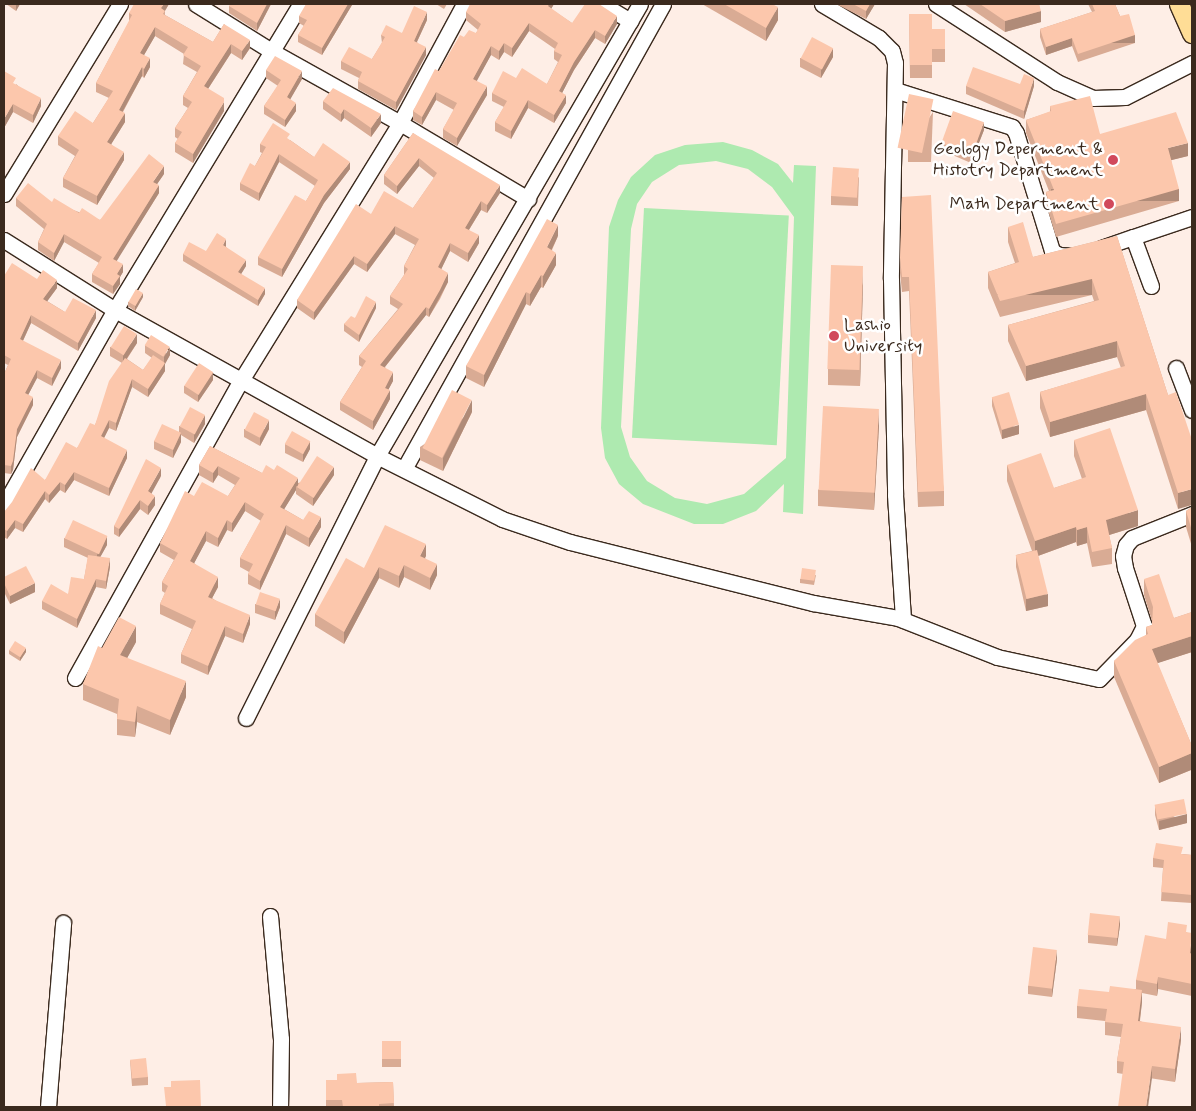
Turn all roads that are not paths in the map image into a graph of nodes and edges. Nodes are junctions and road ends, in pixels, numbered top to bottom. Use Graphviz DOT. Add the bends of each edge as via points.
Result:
graph roads {
  1 [pos="120,4"];
  2 [pos="196,4"];
  3 [pos="300,4"];
  4 [pos="464,4"];
  5 [pos="602,4"];
  6 [pos="640,4"];
  7 [pos="662,4"];
  8 [pos="822,4"];
  9 [pos="936,4"];
  10 [pos="1179,4"];
  11 [pos="630,21"];
  12 [pos="1192,34"];
  13 [pos="273,52"];
  14 [pos="1192,63"];
  15 [pos="895,90"];
  16 [pos="400,123"];
  17 [pos="4,194"];
  18 [pos="528,200"];
  19 [pos="1192,217"];
  20 [pos="1133,237"];
  21 [pos="4,240"];
  22 [pos="1151,286"];
  23 [pos="115,310"];
  24 [pos="1176,368"];
  25 [pos="240,382"];
  26 [pos="1192,410"];
  27 [pos="376,456"];
  28 [pos="404,469"];
  29 [pos="4,505"];
  30 [pos="1192,514"];
  31 [pos="903,620"];
  32 [pos="75,678"];
  33 [pos="246,718"];
  34 [pos="270,916"];
  35 [pos="63,923"];
  36 [pos="48,1107"];
  37 [pos="280,1107"];
  1 -- 17 [label="street"];
  2 -- 13 [label="street"];
  3 -- 13 [label="street"];
  4 -- 16 [label="street"];
  5 -- 11 [label="street"];
  6 -- 11 [label="street"];
  7 -- 28 [label="street"];
  8 -- 15 [label="street" via="858,24 892,51"];
  9 -- 14 [label="street" via="1057,82 1093,98 1125,97"];
  10 -- 12 [label="main road"];
  11 -- 18 [label="street"];
  13 -- 16 [label="street"];
  13 -- 23 [label="street"];
  15 -- 20 [label="street" via="1012,127 1048,243 1058,255 1075,255"];
  15 -- 31 [label="street" via="892,308 895,495"];
  16 -- 18 [label="street"];
  16 -- 25 [label="street"];
  18 -- 27 [label="street"];
  19 -- 20 [label="street"];
  20 -- 22 [label="street"];
  21 -- 23 [label="street"];
  23 -- 25 [label="street"];
  23 -- 29 [label="street"];
  24 -- 26 [label="street"];
  25 -- 27 [label="street"];
  25 -- 32 [label="street"];
  27 -- 28 [label="street"];
  27 -- 33 [label="street"];
  28 -- 31 [label="street" via="502,519 570,542 813,603"];
  30 -- 31 [label="street" via="1132,538 1126,545 1123,556 1125,568 1144,626 1137,640 1099,679 997,657"];
  34 -- 37 [label="street" via="281,1039"];
  35 -- 36 [label="street"];
}
